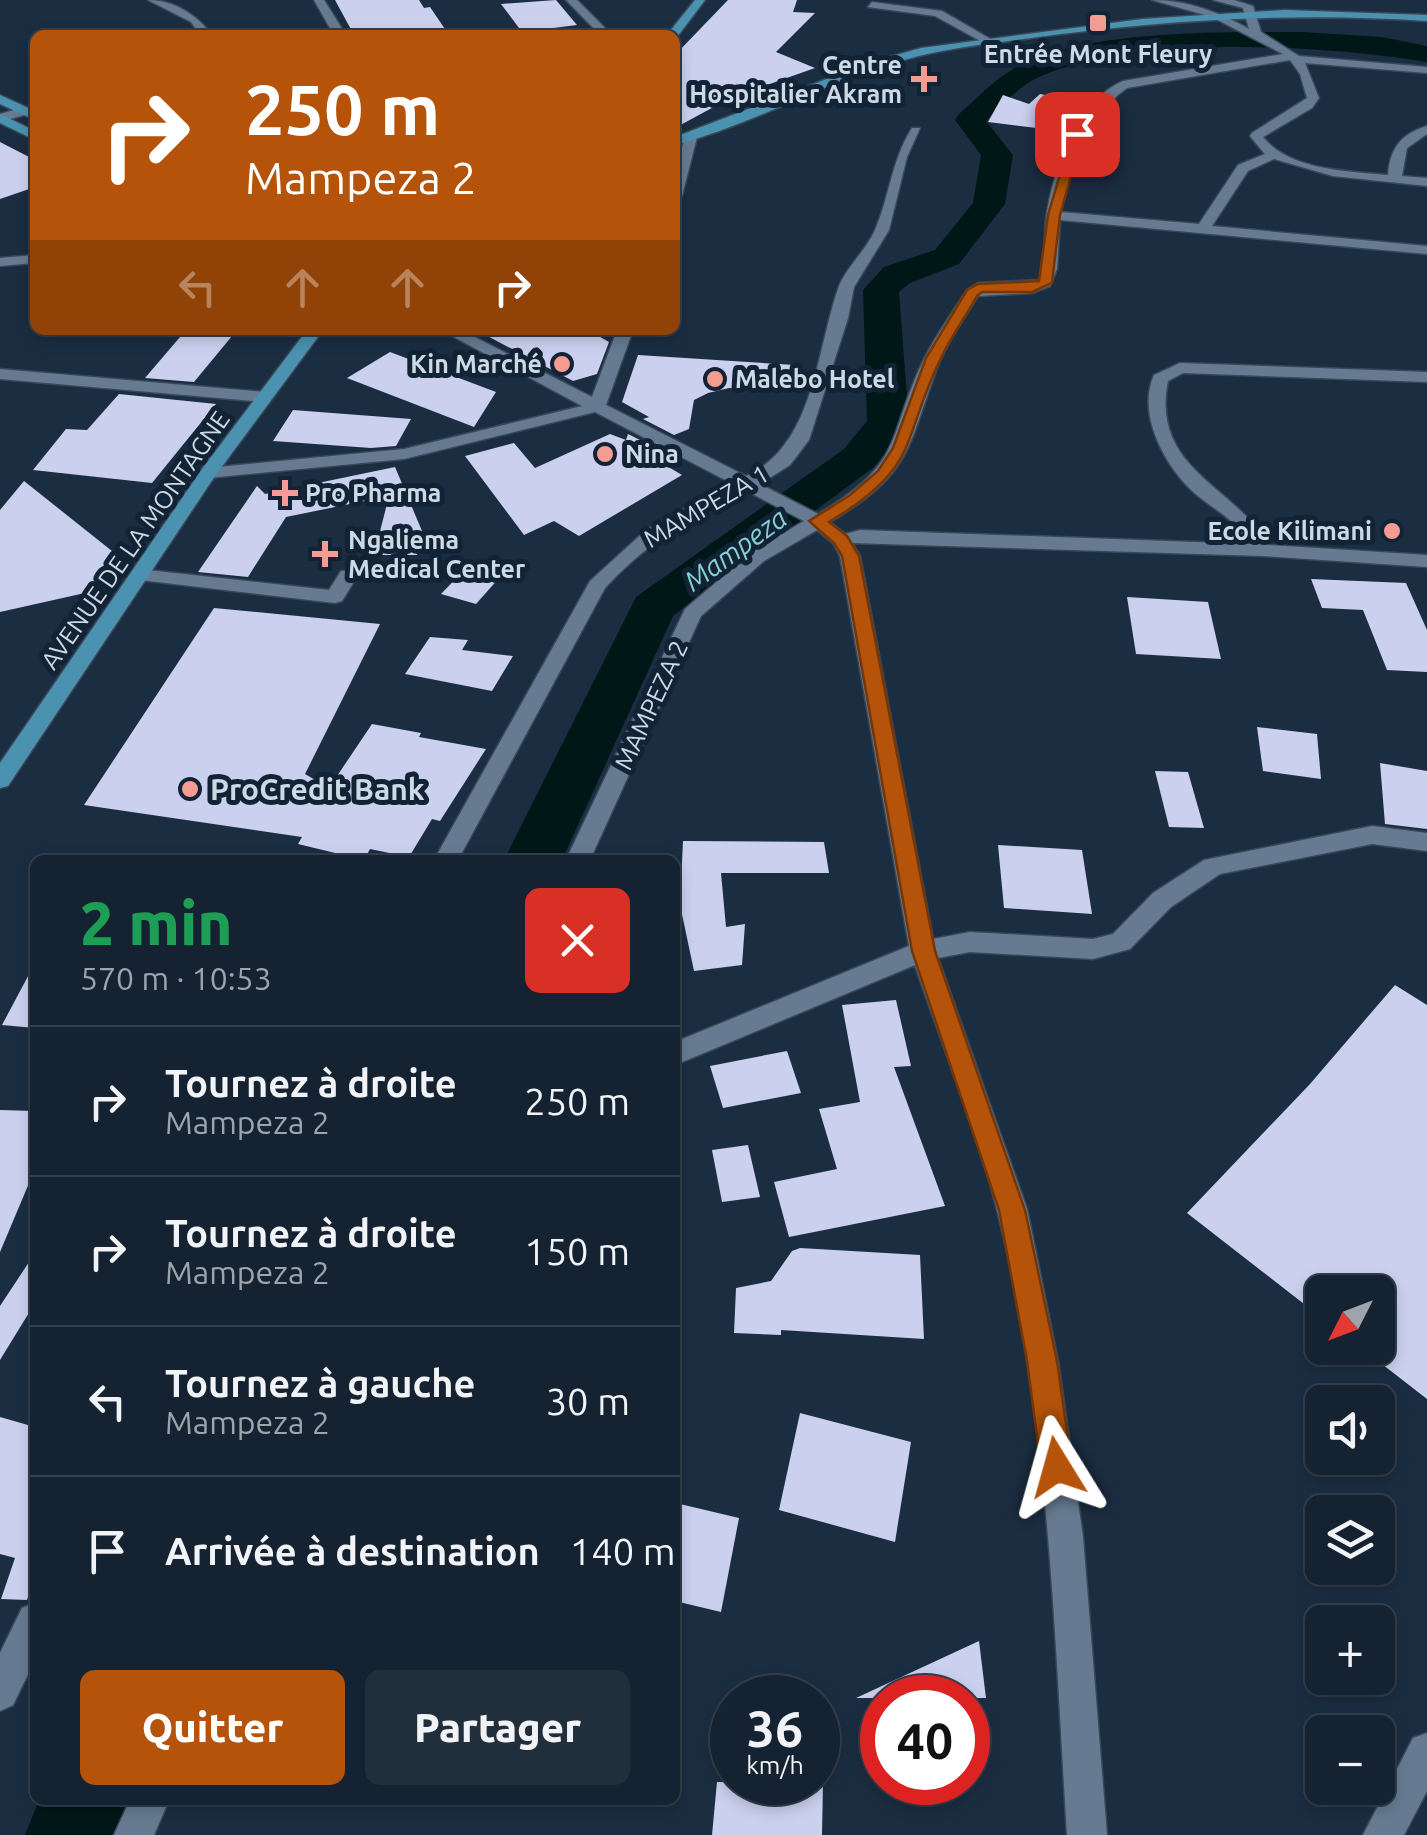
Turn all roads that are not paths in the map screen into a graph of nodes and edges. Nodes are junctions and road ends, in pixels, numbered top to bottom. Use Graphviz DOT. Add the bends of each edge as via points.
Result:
graph roads {
  1 [pos="152,0"];
  2 [pos="330,0"];
  3 [pos="571,0"];
  4 [pos="700,0"];
  5 [pos="1157,0"];
  6 [pos="1218,0"];
  7 [pos="320,1"];
  8 [pos="1239,2"];
  9 [pos="872,5"];
  10 [pos="1302,11"];
  11 [pos="1341,12"];
  12 [pos="1251,14"];
  13 [pos="1216,15"];
  14 [pos="1427,18"];
  15 [pos="1156,21"];
  16 [pos="202,30"];
  17 [pos="337,30"];
  18 [pos="601,30"];
  19 [pos="677,30"];
  20 [pos="1251,32"];
  21 [pos="988,41"];
  22 [pos="1292,55"];
  23 [pos="1427,70"];
  24 [pos="0,99"];
  25 [pos="30,114"];
  26 [pos="0,118"];
  27 [pos="1427,130"];
  28 [pos="916,131"];
  29 [pos="30,133"];
  30 [pos="692,137"];
  31 [pos="680,141"];
  32 [pos="1271,156"];
  33 [pos="680,179"];
  34 [pos="1395,179"];
  35 [pos="1427,182"];
  36 [pos="1054,215"];
  37 [pos="1204,227"];
  38 [pos="1427,250"];
  39 [pos="30,259"];
  40 [pos="0,262"];
  41 [pos="310,335"];
  42 [pos="458,335"];
  43 [pos="623,335"];
  44 [pos="0,374"];
  45 [pos="1427,376"];
  46 [pos="265,397"];
  47 [pos="597,408"];
  48 [pos="208,473"];
  49 [pos="749,487"];
  50 [pos="820,524"];
  51 [pos="1263,550"];
  52 [pos="1427,560"];
  53 [pos="139,574"];
  54 [pos="348,576"];
  55 [pos="0,780"];
  56 [pos="1427,842"];
  57 [pos="449,855"];
  58 [pos="580,855"];
  59 [pos="923,951"];
  60 [pos="680,1052"];
  61 [pos="30,1631"];
  62 [pos="0,1692"];
  63 [pos="1427,1752"];
  64 [pos="148,1805"];
  65 [pos="134,1835"];
  66 [pos="1087,1835"];
  67 [pos="1383,1835"];
  1 -- 16 [label="street"];
  2 -- 7 [label="street"];
  3 -- 18 [label="street"];
  4 -- 19 [label="main road"];
  5 -- 13 [label="street"];
  6 -- 8 [label="street"];
  7 -- 17 [label="street"];
  8 -- 11 [label="main road"];
  8 -- 12 [label="street"];
  9 -- 21 [label="street" via="938,13"];
  10 -- 11 [label="main road"];
  10 -- 12 [label="main road"];
  10 -- 20 [label="main road"];
  11 -- 14 [label="main road"];
  12 -- 13 [label="main road"];
  12 -- 20 [label="street"];
  13 -- 15 [label="main road"];
  13 -- 20 [label="street"];
  15 -- 20 [label="main road"];
  15 -- 21 [label="main road"];
  20 -- 22 [label="street"];
  21 -- 30 [label="main road" via="900,57"];
  22 -- 23 [label="street"];
  22 -- 32 [label="street" via="1309,75 1313,98 1256,136"];
  22 -- 36 [label="street, MAMPEZA 2" via="1116,88 1077,134"];
  24 -- 25 [label="main road"];
  25 -- 26 [label="street"];
  26 -- 29 [label="main road"];
  27 -- 34 [label="street" via="1400,146"];
  28 -- 49 [label="street, MAMPEZA 1" via="901,157 882,230 846,288 800,440"];
  30 -- 31 [label="main road"];
  30 -- 33 [label="street"];
  32 -- 34 [label="street"];
  32 -- 37 [label="street" via="1243,168"];
  34 -- 35 [label="street"];
  36 -- 37 [label="street"];
  36 -- 50 [label="street, MAMPEZA 2" via="1045,283 972,293 934,358 901,448 884,474"];
  37 -- 38 [label="street"];
  39 -- 40 [label="street"];
  41 -- 46 [label="main road, AVENUE DE LA MONTAGNE"];
  42 -- 47 [label="street"];
  43 -- 47 [label="street"];
  44 -- 46 [label="street"];
  45 -- 51 [label="street" via="1180,368 1160,378 1158,410 1176,461 1243,520"];
  46 -- 48 [label="main road, AVENUE DE LA MONTAGNE"];
  47 -- 48 [label="street" via="404,454"];
  47 -- 49 [label="street"];
  48 -- 53 [label="main road, AVENUE DE LA MONTAGNE"];
  49 -- 50 [label="street"];
  49 -- 57 [label="street, MAMPEZA 1" via="640,543 597,585"];
  50 -- 51 [label="street" via="860,536"];
  50 -- 58 [label="street, MAMPEZA 2" via="758,557 692,613"];
  50 -- 59 [label="street" via="850,556"];
  51 -- 52 [label="street"];
  53 -- 54 [label="street" via="335,598"];
  53 -- 55 [label="main road, AVENUE DE LA MONTAGNE"];
  56 -- 59 [label="street" via="1372,835 1213,866 1162,900 1122,942 1093,949 970,942"];
  59 -- 60 [label="street"];
  59 -- 66 [label="street" via="1012,1210 1042,1361 1066,1537"];
  61 -- 62 [label="street"];
  63 -- 67 [label="street"];
  64 -- 65 [label="street"];
}
